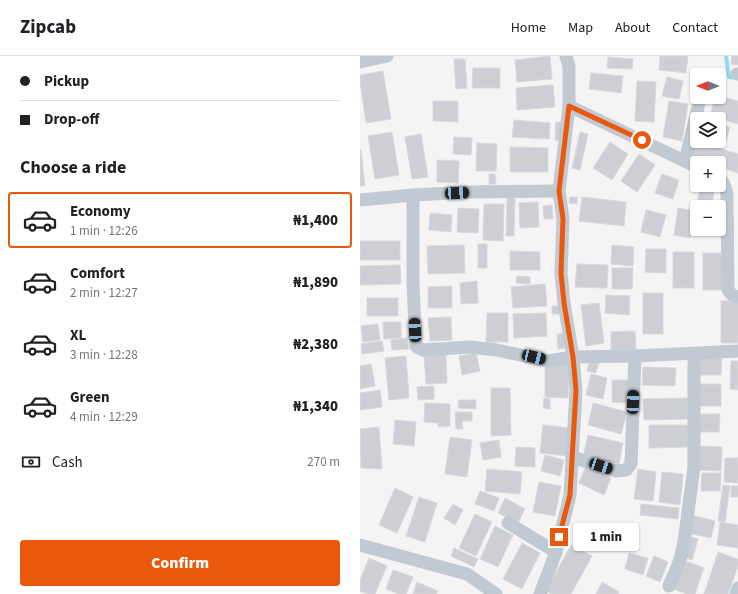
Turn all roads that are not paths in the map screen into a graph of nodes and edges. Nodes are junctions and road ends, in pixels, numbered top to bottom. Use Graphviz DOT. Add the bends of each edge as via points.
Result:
graph roads {
  1 [pos="386,56"];
  2 [pos="566,56"];
  3 [pos="360,62"];
  4 [pos="699,104"];
  5 [pos="569,106"];
  6 [pos="685,161"];
  7 [pos="690,164"];
  8 [pos="559,191"];
  9 [pos="726,191"];
  10 [pos="413,195"];
  11 [pos="360,200"];
  12 [pos="733,246"];
  13 [pos="738,297"];
  14 [pos="738,351"];
  15 [pos="694,354"];
  16 [pos="635,356"];
  17 [pos="573,357"];
  18 [pos="572,457"];
  19 [pos="508,523"];
  20 [pos="360,545"];
  21 [pos="556,552"];
  22 [pos="669,586"];
  23 [pos="738,588"];
  24 [pos="496,594"];
  25 [pos="540,594"];
  26 [pos="736,594"];
  1 -- 3 [label="street"];
  2 -- 5 [label="street" via="569,67"];
  4 -- 6 [label="street"];
  5 -- 6 [label="street"];
  5 -- 8 [label="street"];
  6 -- 7 [label="street"];
  8 -- 10 [label="street"];
  8 -- 17 [label="street" via="563,219 561,273"];
  9 -- 12 [label="street"];
  10 -- 11 [label="street"];
  10 -- 17 [label="street" via="416,346 423,350 470,347 497,350 548,361"];
  12 -- 13 [label="street" via="728,290"];
  14 -- 15 [label="street"];
  15 -- 16 [label="street"];
  15 -- 22 [label="street" via="694,466 684,542 680,560"];
  16 -- 17 [label="street"];
  16 -- 18 [label="street" via="631,464 626,470 616,471"];
  17 -- 18 [label="street" via="576,390"];
  18 -- 21 [label="street" via="570,495"];
  19 -- 21 [label="street"];
  20 -- 24 [label="street" via="467,574"];
  21 -- 25 [label="street"];
  23 -- 26 [label="street"];
}
